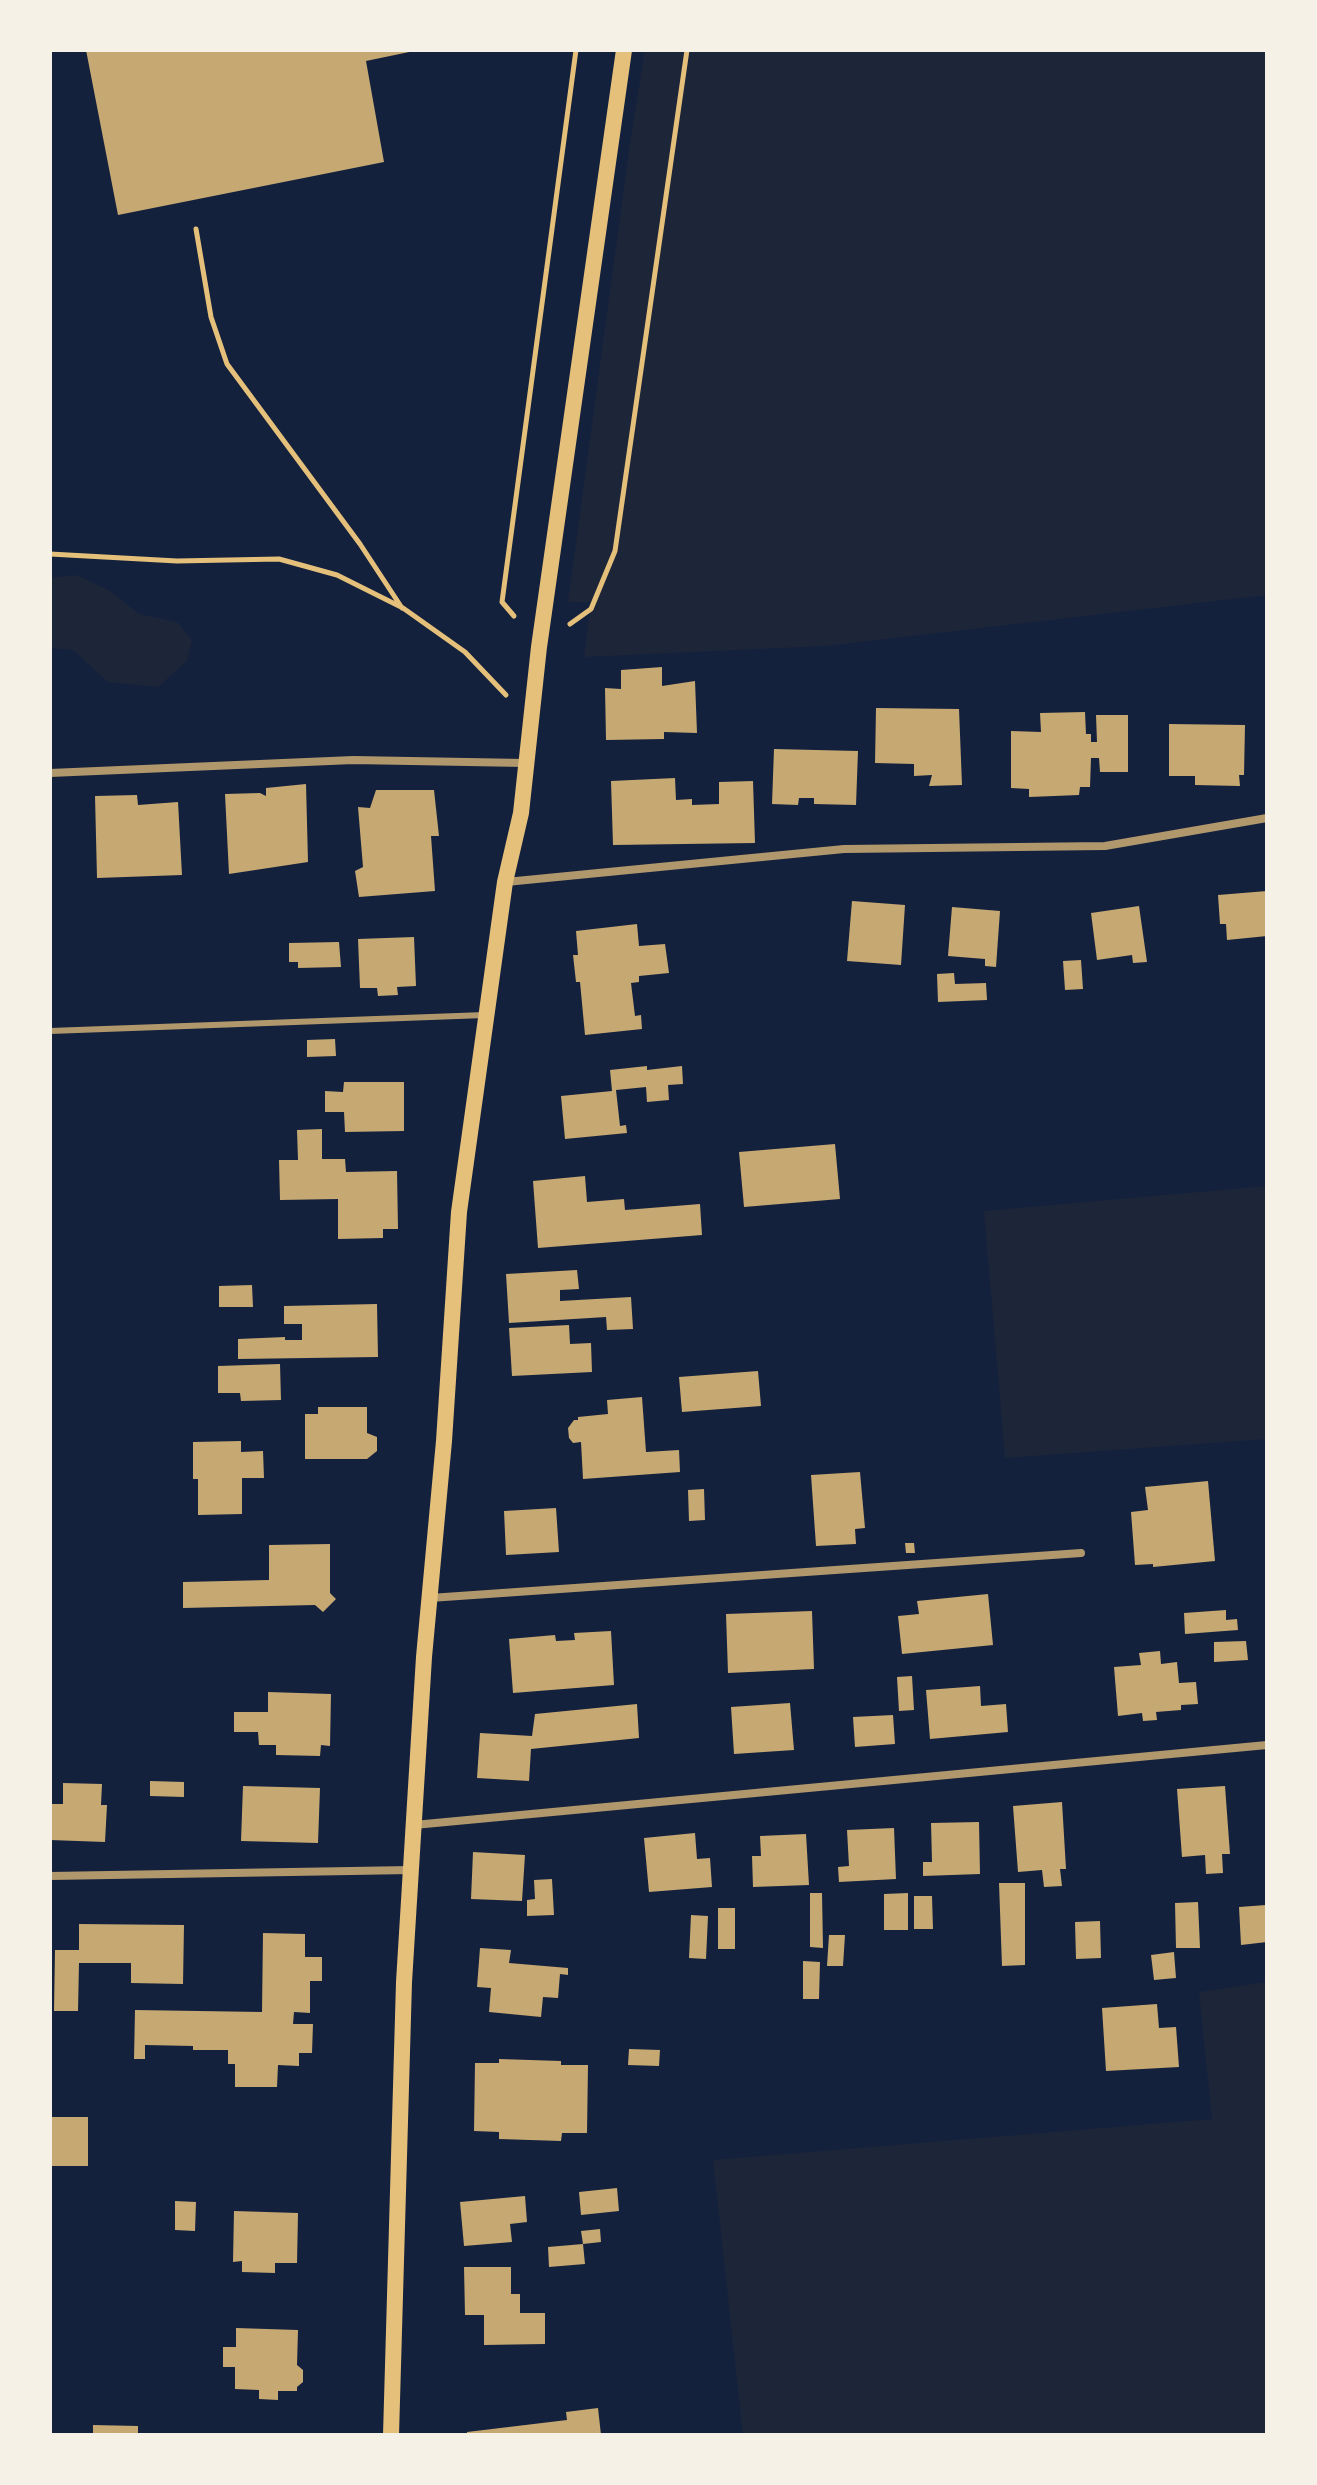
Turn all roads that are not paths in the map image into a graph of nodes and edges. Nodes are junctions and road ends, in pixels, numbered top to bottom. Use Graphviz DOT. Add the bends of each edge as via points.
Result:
graph roads {
  1 [pos="624,50"];
  2 [pos="525,763"];
  3 [pos="50,773"];
  4 [pos="1267,818"];
  5 [pos="505,882"];
  6 [pos="485,1015"];
  7 [pos="50,1031"];
  8 [pos="1081,1553"];
  9 [pos="430,1598"];
  10 [pos="1267,1745"];
  11 [pos="414,1825"];
  12 [pos="411,1870"];
  13 [pos="50,1876"];
  14 [pos="391,2435"];
  1 -- 2 [label="main road"];
  2 -- 3 [label="street" via="353,760"];
  2 -- 5 [label="main road" via="521,813"];
  4 -- 5 [label="street" via="1105,846 844,849"];
  5 -- 6 [label="main road"];
  6 -- 7 [label="lane"];
  6 -- 9 [label="main road" via="459,1212"];
  8 -- 9 [label="street"];
  9 -- 11 [label="main road"];
  10 -- 11 [label="street"];
  11 -- 12 [label="main road"];
  12 -- 13 [label="street"];
  12 -- 14 [label="main road"];
}
